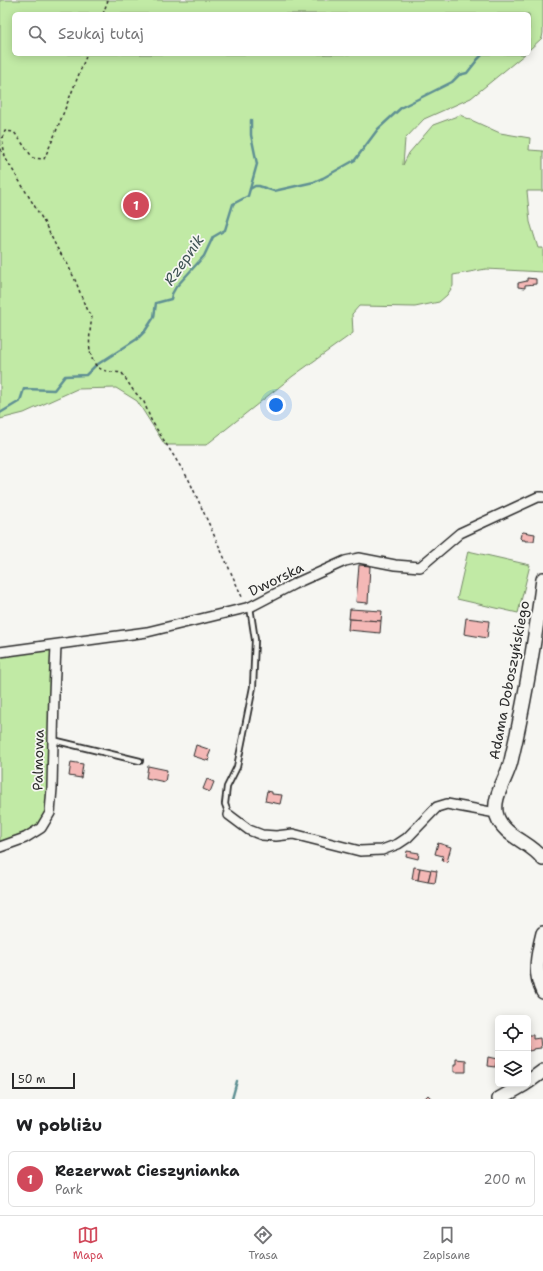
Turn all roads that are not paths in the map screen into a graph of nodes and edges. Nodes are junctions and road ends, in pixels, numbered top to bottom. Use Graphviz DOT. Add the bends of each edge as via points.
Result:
graph roads {
  1 [pos="543,497"];
  2 [pos="543,579"];
  3 [pos="248,607"];
  4 [pos="56,645"];
  5 [pos="0,652"];
  6 [pos="53,740"];
  7 [pos="140,761"];
  8 [pos="496,813"];
  9 [pos="229,815"];
  10 [pos="0,847"];
  11 [pos="543,859"];
  12 [pos="543,933"];
  13 [pos="542,990"];
  14 [pos="543,1071"];
  15 [pos="531,1080"];
  16 [pos="520,1087"];
  17 [pos="499,1099"];
  1 -- 3 [label="street, Dworska" via="460,533 420,568 359,558 345,561"];
  2 -- 8 [label="street, Adama Doboszyńskiego" via="529,675 510,764 496,800"];
  3 -- 4 [label="street, Dworska" via="147,632"];
  3 -- 9 [label="lane" via="255,640 253,687 237,767 227,787 225,804"];
  4 -- 5 [label="street, Dworska"];
  4 -- 6 [label="street, Palmowa"];
  6 -- 7 [label="lane"];
  6 -- 10 [label="street, Palmowa" via="50,813 41,828 25,838"];
  8 -- 9 [label="street" via="447,804 437,807 398,844 382,850 360,851 292,834 262,835 249,830"];
  8 -- 11 [label="street" via="508,831 531,846"];
  12 -- 13 [label="street" via="537,961 538,979"];
  14 -- 15 [label="street"];
  16 -- 17 [label="street"];
}
